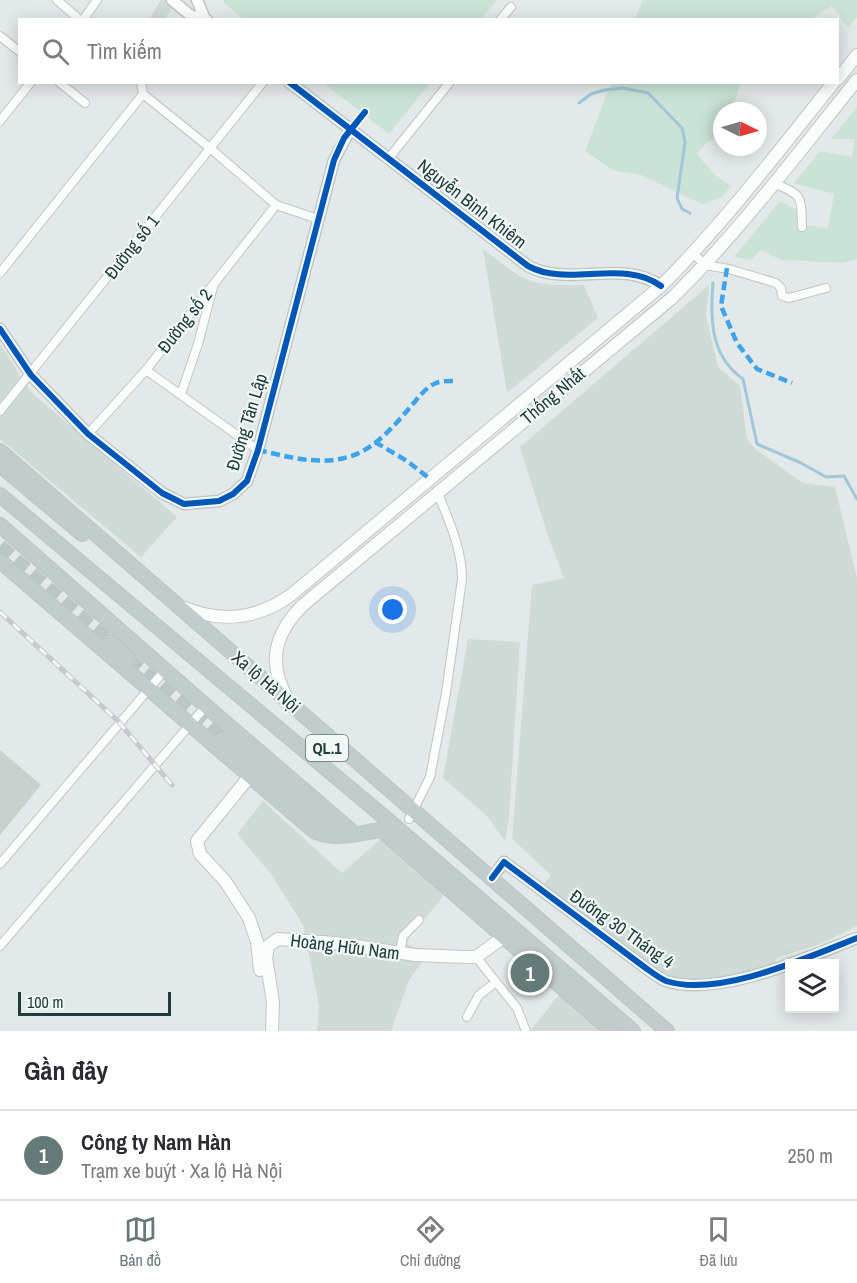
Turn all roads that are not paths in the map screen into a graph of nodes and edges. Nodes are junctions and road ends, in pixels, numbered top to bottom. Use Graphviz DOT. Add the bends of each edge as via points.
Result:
graph roads {
  1 [pos="57,0"];
  2 [pos="97,0"];
  3 [pos="197,0"];
  4 [pos="179,2"];
  5 [pos="511,7"];
  6 [pos="80,18"];
  7 [pos="84,18"];
  8 [pos="206,18"];
  9 [pos="502,18"];
  10 [pos="0,36"];
  11 [pos="18,50"];
  12 [pos="857,55"];
  13 [pos="839,77"];
  14 [pos="857,80"];
  15 [pos="30,84"];
  16 [pos="61,84"];
  17 [pos="141,84"];
  18 [pos="261,84"];
  19 [pos="292,84"];
  20 [pos="448,84"];
  21 [pos="832,84"];
  22 [pos="142,94"];
  23 [pos="85,103"];
  24 [pos="0,121"];
  25 [pos="350,130"];
  26 [pos="210,148"];
  27 [pos="388,159"];
  28 [pos="774,183"];
  29 [pos="276,205"];
  30 [pos="318,219"];
  31 [pos="802,227"];
  32 [pos="694,254"];
  33 [pos="705,265"];
  34 [pos="0,273"];
  35 [pos="214,283"];
  36 [pos="661,286"];
  37 [pos="826,288"];
  38 [pos="672,298"];
  39 [pos="0,329"];
  40 [pos="146,370"];
  41 [pos="31,375"];
  42 [pos="182,394"];
  43 [pos="0,411"];
  44 [pos="88,434"];
  45 [pos="258,450"];
  46 [pos="0,451"];
  47 [pos="0,465"];
  48 [pos="438,493"];
  49 [pos="0,495"];
  50 [pos="0,525"];
  51 [pos="93,538"];
  52 [pos="0,561"];
  53 [pos="291,595"];
  54 [pos="178,605"];
  55 [pos="303,605"];
  56 [pos="110,642"];
  57 [pos="228,655"];
  58 [pos="129,659"];
  59 [pos="165,670"];
  60 [pos="148,689"];
  61 [pos="206,706"];
  62 [pos="294,706"];
  63 [pos="189,725"];
  64 [pos="222,739"];
  65 [pos="249,777"];
  66 [pos="411,814"];
  67 [pos="386,826"];
  68 [pos="355,834"];
  69 [pos="335,837"];
  70 [pos="0,864"];
  71 [pos="489,882"];
  72 [pos="419,920"];
  73 [pos="509,932"];
  74 [pos="857,938"];
  75 [pos="0,946"];
  76 [pos="400,953"];
  77 [pos="476,957"];
  78 [pos="555,972"];
  79 [pos="495,983"];
  80 [pos="466,1017"];
  81 [pos="265,1031"];
  82 [pos="272,1031"];
  83 [pos="526,1031"];
  84 [pos="612,1031"];
  85 [pos="633,1031"];
  86 [pos="654,1031"];
  87 [pos="668,1031"];
  1 -- 6 [label="street"];
  2 -- 7 [label="street"];
  3 -- 8 [label="street"];
  4 -- 8 [label="street" via="190,15"];
  5 -- 9 [label="street"];
  10 -- 11 [label="street"];
  12 -- 13 [label="main road"];
  14 -- 28 [label="main road, Thống Nhất"];
  15 -- 24 [label="street"];
  16 -- 23 [label="street"];
  17 -- 22 [label="street"];
  18 -- 26 [label="street, Đường số 1"];
  19 -- 25 [label="street, Nguyễn Bỉnh Khiêm"];
  20 -- 27 [label="street"];
  21 -- 32 [label="main road, Thống Nhất"];
  22 -- 26 [label="street"];
  22 -- 34 [label="street"];
  25 -- 27 [label="street, Nguyễn Bỉnh Khiêm"];
  25 -- 30 [label="street, Đường Tân Lập" via="334,160"];
  26 -- 29 [label="street"];
  26 -- 41 [label="street, Đường số 1"];
  27 -- 36 [label="street, Nguyễn Bỉnh Khiêm" via="534,269 547,273 641,275"];
  28 -- 31 [label="street" via="798,195"];
  28 -- 33 [label="main road, Thống Nhất"];
  29 -- 30 [label="street"];
  29 -- 35 [label="street, Đường số 2"];
  30 -- 45 [label="street, Đường Tân Lập"];
  32 -- 33 [label="street"];
  32 -- 36 [label="main road, Thống Nhất"];
  33 -- 37 [label="street" via="776,283 784,298"];
  33 -- 38 [label="main road, Thống Nhất"];
  35 -- 40 [label="street, Đường số 2"];
  35 -- 42 [label="street"];
  36 -- 38 [label="main road"];
  36 -- 53 [label="main road, Thống Nhất"];
  38 -- 48 [label="main road, Thống Nhất"];
  39 -- 41 [label="street, Đường Tân Lập"];
  40 -- 42 [label="street"];
  40 -- 44 [label="street, Đường số 2"];
  41 -- 43 [label="street, Đường số 1"];
  41 -- 44 [label="street, Đường Tân Lập"];
  42 -- 45 [label="street"];
  44 -- 45 [label="street, Đường Tân Lập" via="162,493 184,504 219,501 233,494 247,481"];
  46 -- 51 [label="highway, Xa lộ Hà Nội / QL.1"];
  47 -- 51 [label="highway, Xa lộ Hà Nội / QL.1"];
  48 -- 55 [label="main road, Thống Nhất"];
  48 -- 66 [label="street" via="458,543 462,579 430,777"];
  49 -- 67 [label="highway, Xa lộ Hà Nội / QL.1"];
  50 -- 59 [label="highway, QL.1"];
  51 -- 54 [label="highway, Xa lộ Hà Nội / QL.1"];
  51 -- 57 [label="highway, Xa lộ Hà Nội / QL.1"];
  52 -- 60 [label="highway"];
  53 -- 54 [label="main road, Thống Nhất" via="259,612 235,618 212,617"];
  53 -- 55 [label="main road"];
  54 -- 57 [label="highway, Xa lộ Hà Nội / QL.1"];
  55 -- 62 [label="main road, Thống Nhất" via="284,626 276,653 279,682"];
  56 -- 58 [label="highway"];
  57 -- 62 [label="highway, Xa lộ Hà Nội / QL.1"];
  57 -- 66 [label="highway, Xa lộ Hà Nội / QL.1"];
  59 -- 60 [label="street"];
  59 -- 61 [label="highway, QL.1"];
  60 -- 63 [label="highway"];
  60 -- 70 [label="street"];
  61 -- 63 [label="street"];
  61 -- 68 [label="highway, QL.1"];
  62 -- 66 [label="highway, Xa lộ Hà Nội / QL.1"];
  63 -- 65 [label="highway"];
  63 -- 75 [label="street"];
  64 -- 69 [label="highway"];
  65 -- 69 [label="highway" via="314,831"];
  65 -- 81 [label="main road" via="197,841 200,854 225,881 252,926 265,1003"];
  66 -- 71 [label="highway, Xa lộ Hà Nội / QL.1"];
  67 -- 68 [label="highway"];
  67 -- 73 [label="highway, Xa lộ Hà Nội / QL.1"];
  68 -- 69 [label="highway"];
  71 -- 74 [label="street, Đường 30 Tháng 4" via="504,862 646,969 677,983 715,984 748,977"];
  71 -- 86 [label="highway, Xa lộ Hà Nội / QL.1"];
  71 -- 87 [label="highway, Xa lộ Hà Nội / QL.1"];
  72 -- 76 [label="street" via="403,936"];
  73 -- 77 [label="main road"];
  73 -- 78 [label="highway, Xa lộ Hà Nội / QL.1"];
  76 -- 77 [label="main road, Hoàng Hữu Nam"];
  76 -- 82 [label="main road, Hoàng Hữu Nam" via="278,939 268,946 266,958 273,1002"];
  77 -- 79 [label="street"];
  78 -- 84 [label="highway, Xa lộ Hà Nội / QL.1"];
  78 -- 85 [label="highway, Xa lộ Hà Nội / QL.1"];
  79 -- 80 [label="street" via="479,995"];
  79 -- 83 [label="street" via="517,1008"];
}
